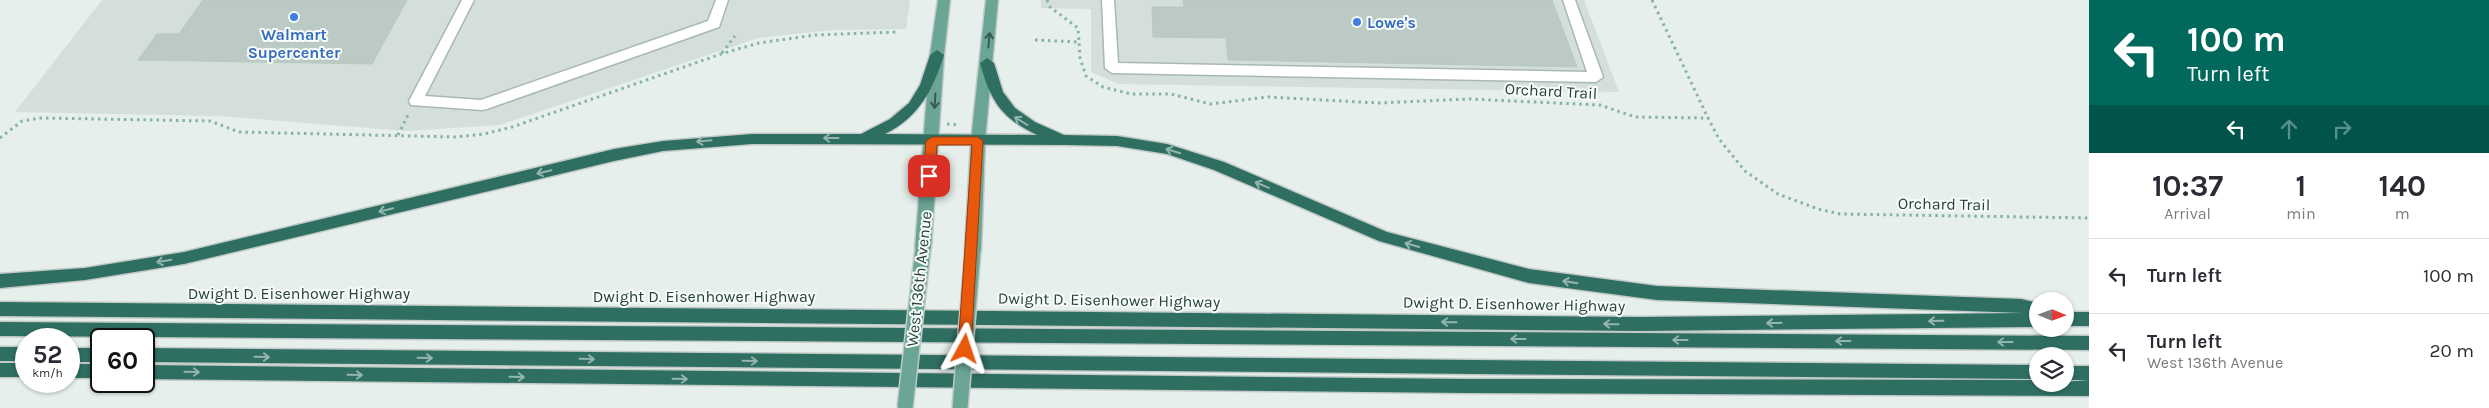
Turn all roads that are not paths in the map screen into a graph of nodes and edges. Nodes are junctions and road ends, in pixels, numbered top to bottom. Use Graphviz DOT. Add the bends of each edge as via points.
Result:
graph roads {
  1 [pos="468,0"];
  2 [pos="722,0"];
  3 [pos="944,0"];
  4 [pos="992,0"];
  5 [pos="1108,0"];
  6 [pos="1569,0"];
  7 [pos="937,55"];
  8 [pos="987,63"];
  9 [pos="861,138"];
  10 [pos="1066,140"];
  11 [pos="932,141"];
  12 [pos="978,141"];
  13 [pos="0,281"];
  14 [pos="0,308"];
  15 [pos="2029,308"];
  16 [pos="2074,319"];
  17 [pos="2089,319"];
  18 [pos="2029,320"];
  19 [pos="0,329"];
  20 [pos="2089,342"];
  21 [pos="0,354"];
  22 [pos="15,354"];
  23 [pos="155,356"];
  24 [pos="0,370"];
  25 [pos="15,370"];
  26 [pos="155,372"];
  27 [pos="2029,372"];
  28 [pos="2074,372"];
  29 [pos="2089,373"];
  30 [pos="2089,388"];
  31 [pos="906,408"];
  32 [pos="960,408"];
  1 -- 2 [label="lane" via="416,102 482,105 714,24"];
  3 -- 7 [label="main road, West 136th Avenue"];
  8 -- 4 [label="main road, one-way"];
  5 -- 6 [label="lane" via="1112,68 1596,77"];
  7 -- 9 [label="highway" via="920,97 910,112 898,122"];
  7 -- 11 [label="main road, West 136th Avenue, one-way"];
  10 -- 8 [label="highway, one-way" via="1028,126 1013,116 999,99"];
  8 -- 12 [label="main road"];
  9 -- 11 [label="highway"];
  9 -- 13 [label="highway, one-way" via="752,139 663,146 184,258 85,274"];
  10 -- 12 [label="highway"];
  15 -- 10 [label="highway, one-way" via="1657,293 1529,276 1384,237 1219,166 1167,149 1117,141"];
  11 -- 12 [label="highway"];
  11 -- 31 [label="main road, West 136th Avenue, bridge"];
  12 -- 32 [label="main road, bridge"];
  18 -- 14 [label="highway, Dwight D. Eisenhower Highway, one-way" via="1640,324"];
  16 -- 17 [label="highway"];
  20 -- 19 [label="highway, one-way"];
  21 -- 22 [label="highway"];
  23 -- 27 [label="highway, one-way"];
  24 -- 25 [label="highway"];
  26 -- 30 [label="highway, one-way" via="1406,386"];
  28 -- 29 [label="highway"];
}
